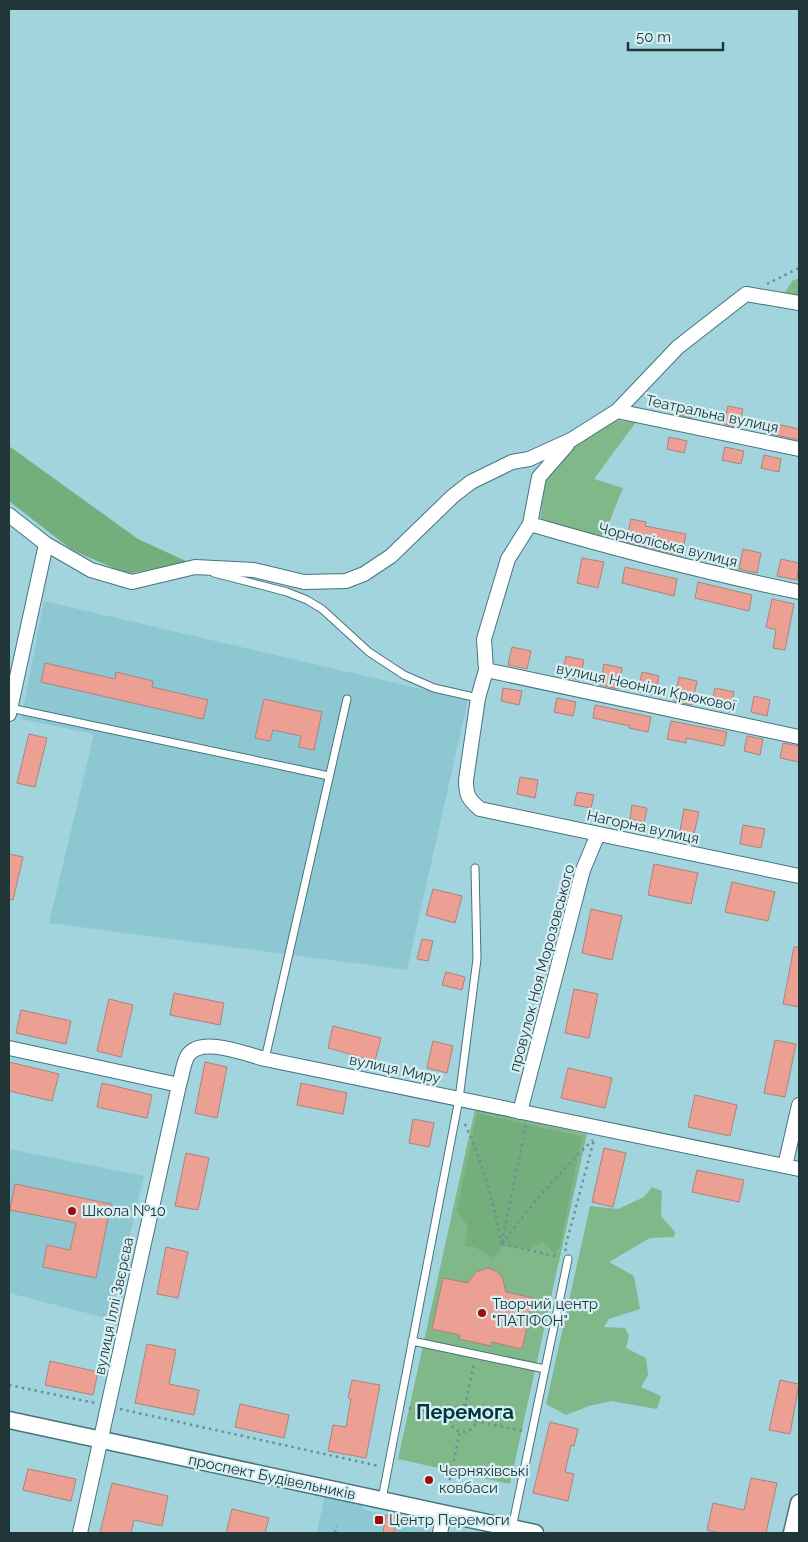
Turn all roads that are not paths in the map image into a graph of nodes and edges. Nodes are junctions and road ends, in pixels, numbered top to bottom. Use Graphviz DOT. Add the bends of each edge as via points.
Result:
graph roads {
  1 [pos="799,303"];
  2 [pos="617,411"];
  3 [pos="571,440"];
  4 [pos="799,449"];
  5 [pos="520,460"];
  6 [pos="537,471"];
  7 [pos="9,515"];
  8 [pos="530,524"];
  9 [pos="46,544"];
  10 [pos="195,567"];
  11 [pos="799,592"];
  12 [pos="486,670"];
  13 [pos="478,698"];
  14 [pos="347,700"];
  15 [pos="9,710"];
  16 [pos="799,737"];
  17 [pos="329,776"];
  18 [pos="598,834"];
  19 [pos="475,868"];
  20 [pos="799,876"];
  21 [pos="9,1048"];
  22 [pos="265,1059"];
  23 [pos="179,1085"];
  24 [pos="458,1104"];
  25 [pos="799,1105"];
  26 [pos="524,1113"];
  27 [pos="792,1168"];
  28 [pos="568,1259"];
  29 [pos="412,1340"];
  30 [pos="545,1368"];
  31 [pos="9,1420"];
  32 [pos="101,1440"];
  33 [pos="382,1500"];
  34 [pos="799,1503"];
  35 [pos="444,1514"];
  36 [pos="512,1528"];
  37 [pos="80,1533"];
  38 [pos="440,1533"];
  39 [pos="535,1533"];
  40 [pos="792,1533"];
  1 -- 2 [label="street" via="746,294 678,347"];
  2 -- 3 [label="street"];
  2 -- 4 [label="street, Театральна вулиця"];
  3 -- 5 [label="street"];
  3 -- 6 [label="street"];
  5 -- 6 [label="lane"];
  5 -- 10 [label="street" via="471,482 392,556 346,581 304,582 254,570"];
  6 -- 8 [label="street"];
  7 -- 9 [label="street"];
  8 -- 11 [label="street, Чорноліська вулиця" via="726,577"];
  8 -- 12 [label="street" via="508,559 484,639"];
  9 -- 10 [label="street" via="92,570 132,582"];
  9 -- 15 [label="street"];
  10 -- 13 [label="lane" via="307,600 322,609 370,652 404,675 434,688"];
  12 -- 13 [label="street"];
  12 -- 16 [label="street, вулиця Неоніли Крюкової"];
  13 -- 18 [label="street, Нагорна вулиця" via="466,780 466,792 471,802 480,809"];
  14 -- 17 [label="lane"];
  15 -- 17 [label="lane"];
  17 -- 22 [label="lane"];
  18 -- 20 [label="street, Нагорна вулиця"];
  18 -- 26 [label="street, провулок Ноя Морозовського" via="583,870"];
  19 -- 24 [label="lane" via="478,959"];
  21 -- 23 [label="street"];
  22 -- 23 [label="street, вулиця Миру" via="212,1046 200,1047 186,1058"];
  22 -- 24 [label="street, вулиця Миру"];
  23 -- 32 [label="street, вулиця Іллі Звєрєва"];
  24 -- 26 [label="street, вулиця Миру"];
  24 -- 29 [label="lane"];
  25 -- 27 [label="street"];
  26 -- 27 [label="street, вулиця Миру" via="595,1134"];
  28 -- 30 [label="lane"];
  29 -- 30 [label="lane"];
  29 -- 33 [label="lane"];
  30 -- 36 [label="lane"];
  31 -- 32 [label="street, проспект Будівельників"];
  32 -- 33 [label="street, проспект Будівельників"];
  32 -- 37 [label="street, вулиця Іллі Звєрєва"];
  33 -- 35 [label="street, проспект Будівельників"];
  34 -- 40 [label="street"];
  35 -- 36 [label="street, проспект Будівельників"];
  35 -- 38 [label="street"];
  36 -- 39 [label="street, проспект Будівельників"];
}
